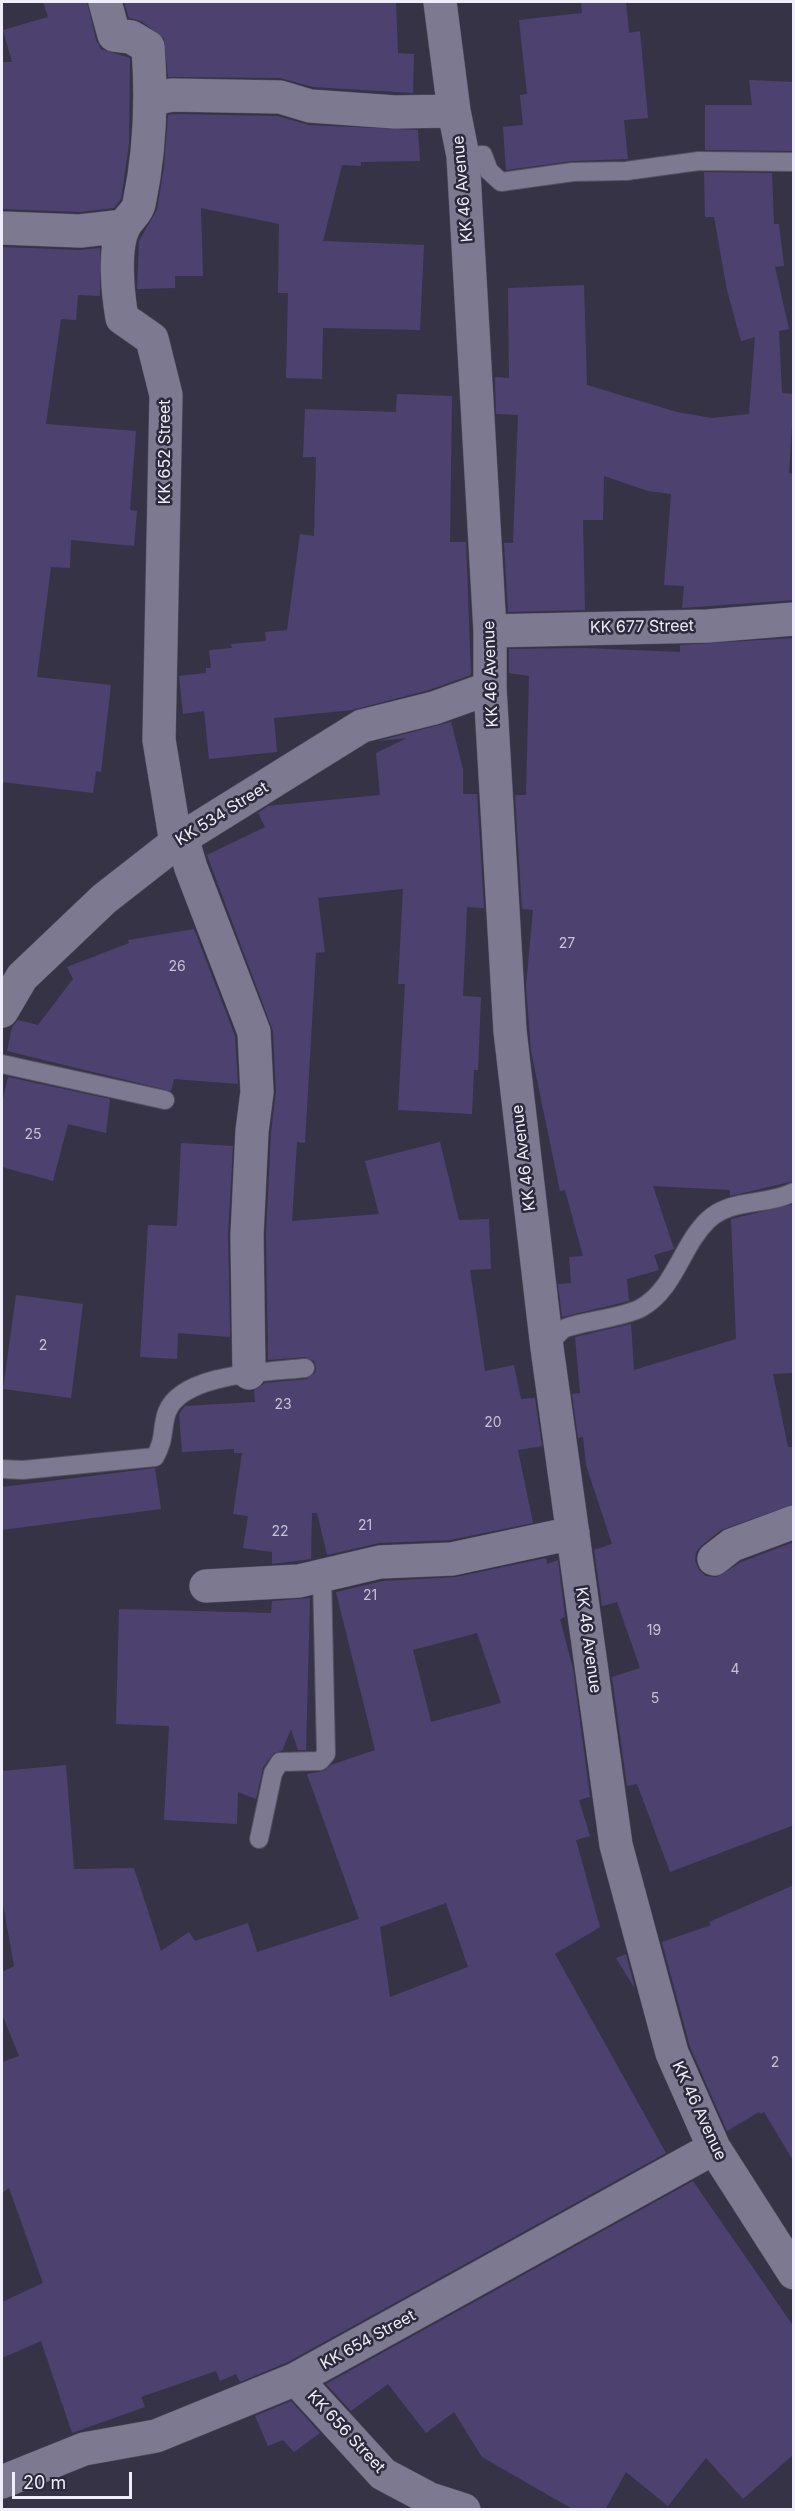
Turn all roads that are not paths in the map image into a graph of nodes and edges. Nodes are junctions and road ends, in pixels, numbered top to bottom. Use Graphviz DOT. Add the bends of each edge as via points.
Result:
graph roads {
  1 [pos="105,2"];
  2 [pos="440,2"];
  3 [pos="152,99"];
  4 [pos="454,111"];
  5 [pos="463,156"];
  6 [pos="794,162"];
  7 [pos="124,226"];
  8 [pos="2,228"];
  9 [pos="794,619"];
  10 [pos="490,631"];
  11 [pos="490,688"];
  12 [pos="179,840"];
  13 [pos="2,1011"];
  14 [pos="2,1064"];
  15 [pos="165,1100"];
  16 [pos="794,1192"];
  17 [pos="547,1348"];
  18 [pos="305,1368"];
  19 [pos="249,1373"];
  20 [pos="2,1469"];
  21 [pos="794,1522"];
  22 [pos="573,1533"];
  23 [pos="714,1558"];
  24 [pos="322,1574"];
  25 [pos="206,1586"];
  26 [pos="259,1839"];
  27 [pos="714,2148"];
  28 [pos="794,2273"];
  29 [pos="296,2379"];
  30 [pos="2,2482"];
  31 [pos="464,2510"];
  1 -- 3 [label="street, KK 652 Street" via="114,35 131,37 148,47"];
  2 -- 4 [label="street, KK 46 Avenue"];
  3 -- 4 [label="street" via="172,95 280,98 310,106"];
  3 -- 7 [label="street, KK 652 Street" via="138,208"];
  4 -- 5 [label="street, KK 46 Avenue"];
  5 -- 6 [label="lane" via="483,155 489,171 501,182 699,161"];
  5 -- 10 [label="street, KK 46 Avenue"];
  7 -- 8 [label="street" via="80,231"];
  7 -- 12 [label="street, KK 652 Street" via="118,244 122,318 152,339 166,394 159,740"];
  9 -- 10 [label="street, KK 677 Street" via="708,626"];
  10 -- 11 [label="street, KK 46 Avenue"];
  11 -- 12 [label="street, KK 534 Street" via="434,708 362,726"];
  11 -- 17 [label="street, KK 46 Avenue" via="510,1031"];
  12 -- 13 [label="street, KK 534 Street" via="104,899 22,977"];
  12 -- 19 [label="street" via="254,1032 257,1092 247,1235"];
  14 -- 15 [label="lane"];
  16 -- 17 [label="lane" via="775,1200 728,1206 707,1220 669,1281 642,1307 610,1320 563,1329"];
  17 -- 22 [label="street, KK 46 Avenue"];
  18 -- 19 [label="lane"];
  19 -- 20 [label="lane" via="182,1392 167,1412 164,1442 155,1457"];
  21 -- 23 [label="street" via="732,1545"];
  22 -- 24 [label="street" via="452,1559 380,1562"];
  22 -- 27 [label="street, KK 46 Avenue" via="616,1845 672,2053"];
  24 -- 25 [label="street" via="299,1581"];
  24 -- 26 [label="lane" via="326,1754 320,1761 280,1762 273,1773"];
  27 -- 28 [label="street, KK 46 Avenue"];
  27 -- 29 [label="street, KK 654 Street"];
  29 -- 30 [label="street, KK 654 Street" via="156,2436 84,2449"];
  29 -- 31 [label="street, KK 656 Street" via="383,2474 430,2499"];
}
